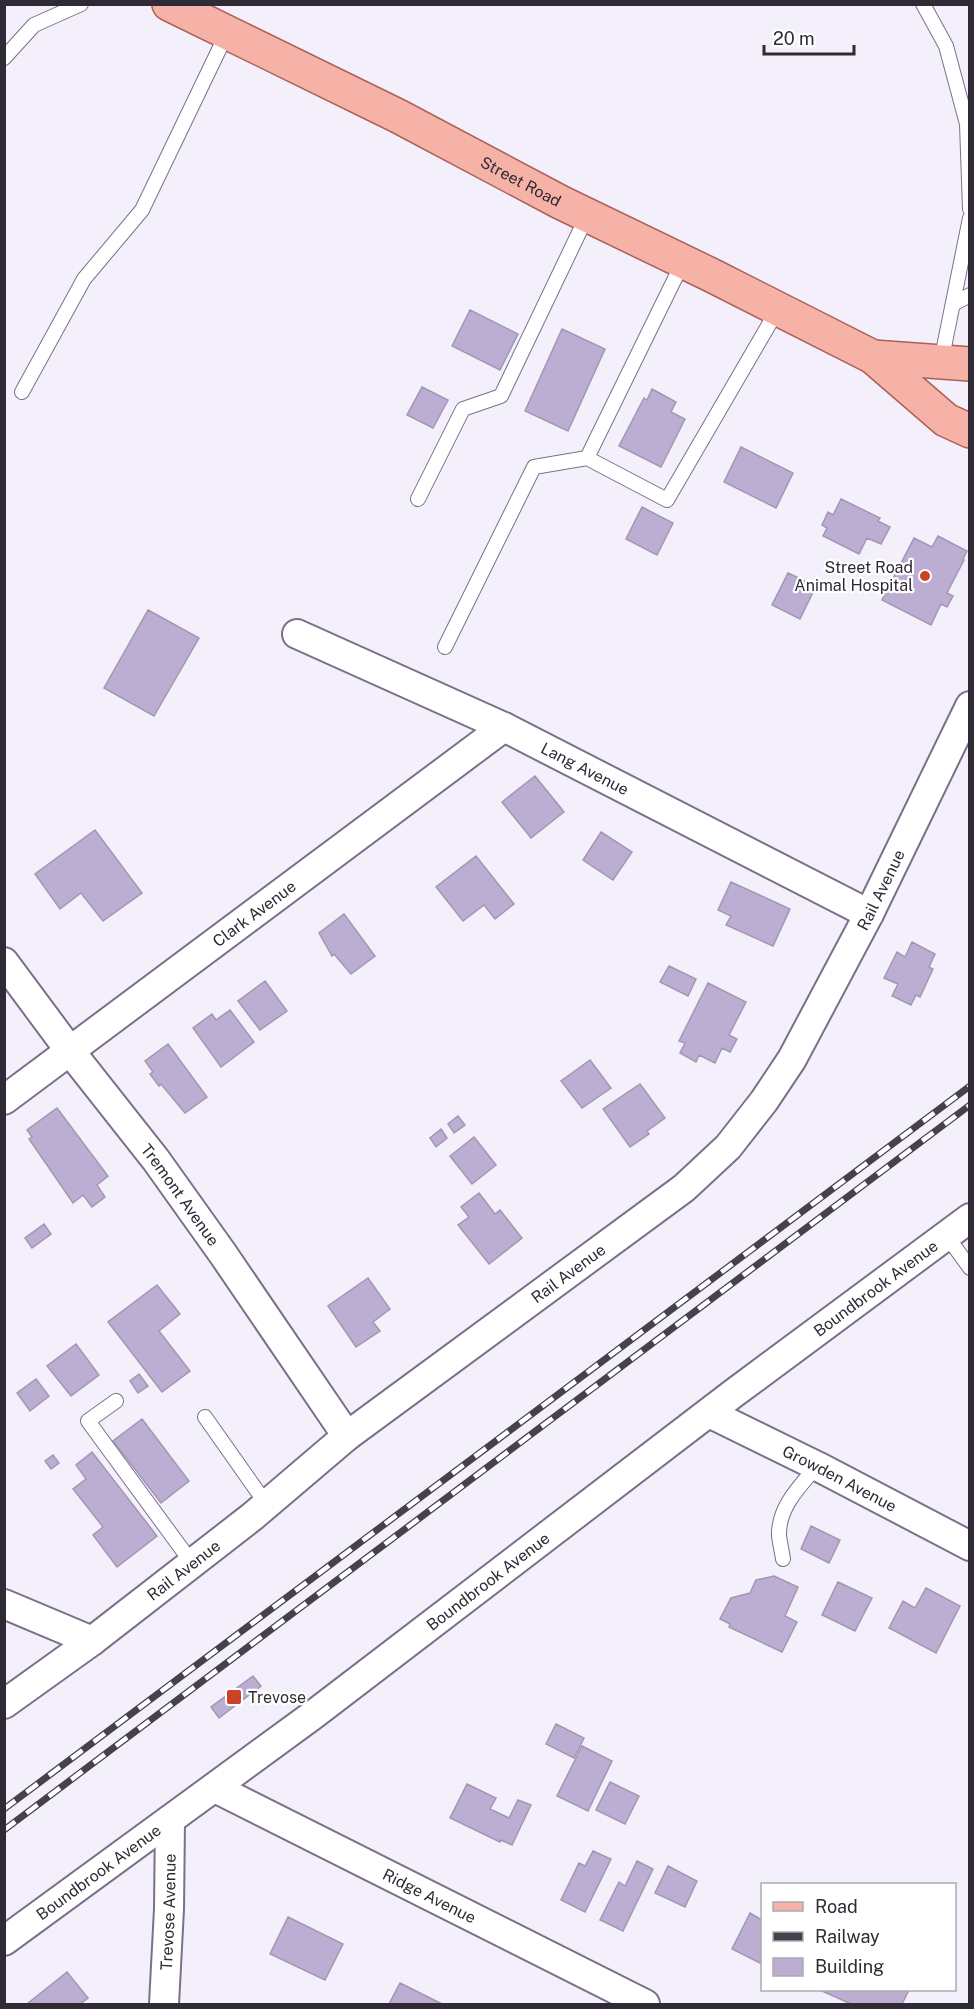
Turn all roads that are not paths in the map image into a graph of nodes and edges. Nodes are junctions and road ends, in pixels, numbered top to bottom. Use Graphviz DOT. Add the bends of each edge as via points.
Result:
graph roads {
  1 [pos="81,4"];
  2 [pos="170,4"];
  3 [pos="923,4"];
  4 [pos="227,33"];
  5 [pos="4,58"];
  6 [pos="969,209"];
  7 [pos="587,216"];
  8 [pos="969,218"];
  9 [pos="683,262"];
  10 [pos="969,295"];
  11 [pos="953,303"];
  12 [pos="778,309"];
  13 [pos="873,357"];
  14 [pos="955,363"];
  15 [pos="22,392"];
  16 [pos="969,430"];
  17 [pos="587,458"];
  18 [pos="418,499"];
  19 [pos="297,634"];
  20 [pos="445,647"];
  21 [pos="969,706"];
  22 [pos="504,727"];
  23 [pos="869,914"];
  24 [pos="4,962"];
  25 [pos="70,1051"];
  26 [pos="4,1100"];
  27 [pos="969,1218"];
  28 [pos="946,1235"];
  29 [pos="969,1268"];
  30 [pos="116,1401"];
  31 [pos="709,1413"];
  32 [pos="205,1417"];
  33 [pos="347,1436"];
  34 [pos="817,1466"];
  35 [pos="267,1505"];
  36 [pos="969,1546"];
  37 [pos="783,1559"];
  38 [pos="192,1563"];
  39 [pos="4,1604"];
  40 [pos="92,1641"];
  41 [pos="4,1704"];
  42 [pos="215,1788"];
  43 [pos="170,1820"];
  44 [pos="4,1941"];
  45 [pos="164,2004"];
  46 [pos="645,2004"];
  1 -- 5 [label="lane" via="34,25"];
  2 -- 4 [label="main road, Street Road"];
  3 -- 6 [label="lane" via="946,46 967,124"];
  4 -- 7 [label="main road, Street Road" via="398,116"];
  4 -- 15 [label="lane" via="142,210 84,279"];
  7 -- 9 [label="main road, Street Road"];
  7 -- 18 [label="lane" via="501,396 463,409"];
  8 -- 11 [label="lane"];
  9 -- 12 [label="main road, Street Road"];
  9 -- 17 [label="lane"];
  10 -- 11 [label="lane"];
  11 -- 14 [label="lane"];
  12 -- 13 [label="main road, Street Road"];
  12 -- 17 [label="lane" via="667,500"];
  13 -- 14 [label="main road, Street Road"];
  13 -- 16 [label="main road, Street Road" via="946,420"];
  17 -- 20 [label="lane" via="534,467"];
  19 -- 22 [label="street, Lang Avenue"];
  21 -- 23 [label="street, Rail Avenue"];
  22 -- 23 [label="street, Lang Avenue"];
  22 -- 25 [label="street, Clark Avenue"];
  23 -- 33 [label="street, Rail Avenue" via="792,1059 729,1147 684,1188"];
  24 -- 25 [label="street, Tremont Avenue"];
  25 -- 26 [label="street, Clark Avenue"];
  25 -- 33 [label="street, Tremont Avenue" via="210,1235"];
  27 -- 28 [label="street, Boundbrook Avenue"];
  28 -- 29 [label="lane"];
  28 -- 31 [label="street, Boundbrook Avenue"];
  30 -- 38 [label="lane" via="88,1421"];
  31 -- 34 [label="street, Growden Avenue"];
  31 -- 42 [label="street, Boundbrook Avenue"];
  32 -- 35 [label="lane"];
  33 -- 35 [label="street, Rail Avenue"];
  34 -- 36 [label="street, Growden Avenue"];
  34 -- 37 [label="lane" via="782,1515 779,1535"];
  35 -- 38 [label="street, Rail Avenue"];
  38 -- 40 [label="street, Rail Avenue"];
  39 -- 40 [label="street"];
  40 -- 41 [label="street, Rail Avenue"];
  42 -- 43 [label="street, Boundbrook Avenue"];
  42 -- 46 [label="street, Ridge Avenue"];
  43 -- 44 [label="street, Boundbrook Avenue"];
  43 -- 45 [label="street, Trevose Avenue"];
}
